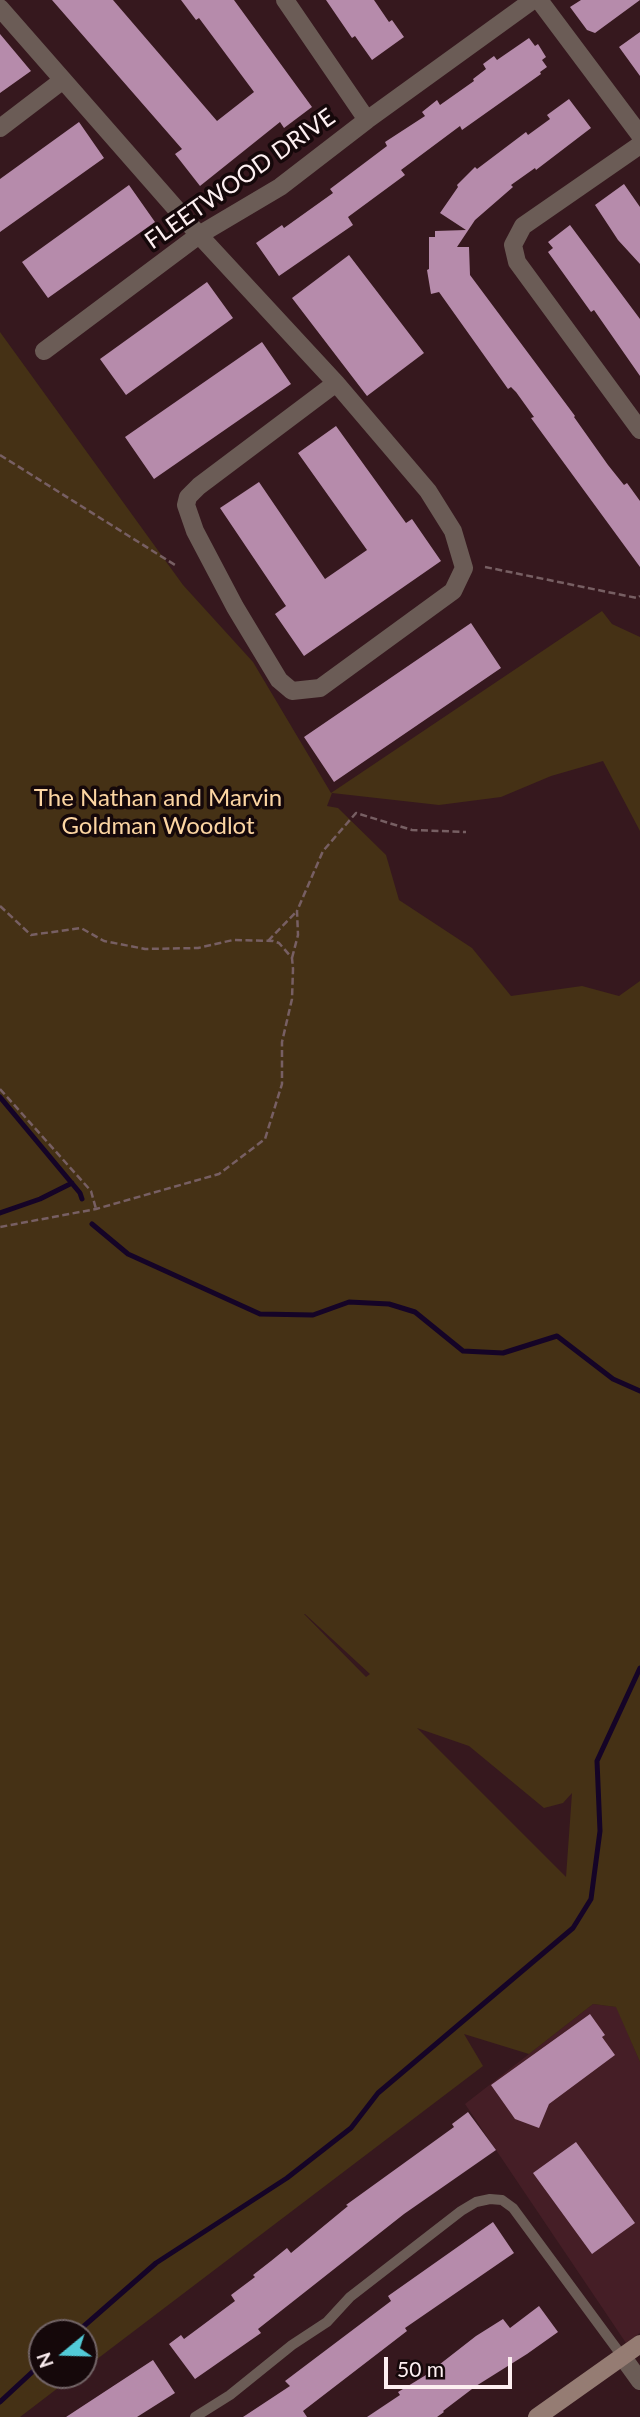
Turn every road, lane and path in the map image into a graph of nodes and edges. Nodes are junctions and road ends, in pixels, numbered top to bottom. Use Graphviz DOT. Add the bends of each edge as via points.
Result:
graph roads {
  1 [pos="285,0"];
  2 [pos="533,0"];
  3 [pos="539,0"];
  4 [pos="0,8"];
  5 [pos="63,79"];
  6 [pos="367,120"];
  7 [pos="0,128"];
  8 [pos="640,135"];
  9 [pos="640,145"];
  10 [pos="199,234"];
  11 [pos="44,351"];
  12 [pos="336,383"];
  13 [pos="640,430"];
  14 [pos="0,455"];
  15 [pos="175,565"];
  16 [pos="485,567"];
  17 [pos="640,596"];
  18 [pos="466,832"];
  19 [pos="0,906"];
  20 [pos="297,911"];
  21 [pos="268,941"];
  22 [pos="292,958"];
  23 [pos="0,1089"];
  24 [pos="96,1209"];
  25 [pos="0,1227"];
  26 [pos="640,2344"];
  27 [pos="622,2356"];
  28 [pos="640,2381"];
  29 [pos="195,2417"];
  30 [pos="537,2417"];
  1 -- 6 [label="street"];
  2 -- 6 [label="street, FLEETWOOD DRIVE"];
  3 -- 8 [label="street"];
  4 -- 5 [label="street"];
  5 -- 7 [label="street"];
  5 -- 10 [label="street"];
  6 -- 10 [label="street, FLEETWOOD DRIVE" via="280,187"];
  9 -- 13 [label="street" via="523,226 513,245 517,262"];
  10 -- 11 [label="street, FLEETWOOD DRIVE"];
  10 -- 12 [label="street"];
  12 -- 12 [label="street" via="199,486 186,505 235,607 279,680 292,691 320,688 453,591 464,568 453,531 428,491"];
  14 -- 15 [label="path"];
  16 -- 17 [label="path"];
  18 -- 20 [label="path" via="412,830 356,813 323,851"];
  19 -- 21 [label="path" via="31,936 81,928 104,941 145,949"];
  20 -- 21 [label="path"];
  20 -- 22 [label="path" via="298,935"];
  21 -- 22 [label="path" via="279,943"];
  22 -- 24 [label="path" via="282,1084 265,1139 219,1174"];
  23 -- 24 [label="path" via="90,1191"];
  24 -- 25 [label="path"];
  26 -- 27 [label="street"];
  27 -- 28 [label="street"];
  27 -- 29 [label="lane" via="513,2208 502,2200 476,2202 350,2297 327,2322"];
  27 -- 30 [label="street"];
}
